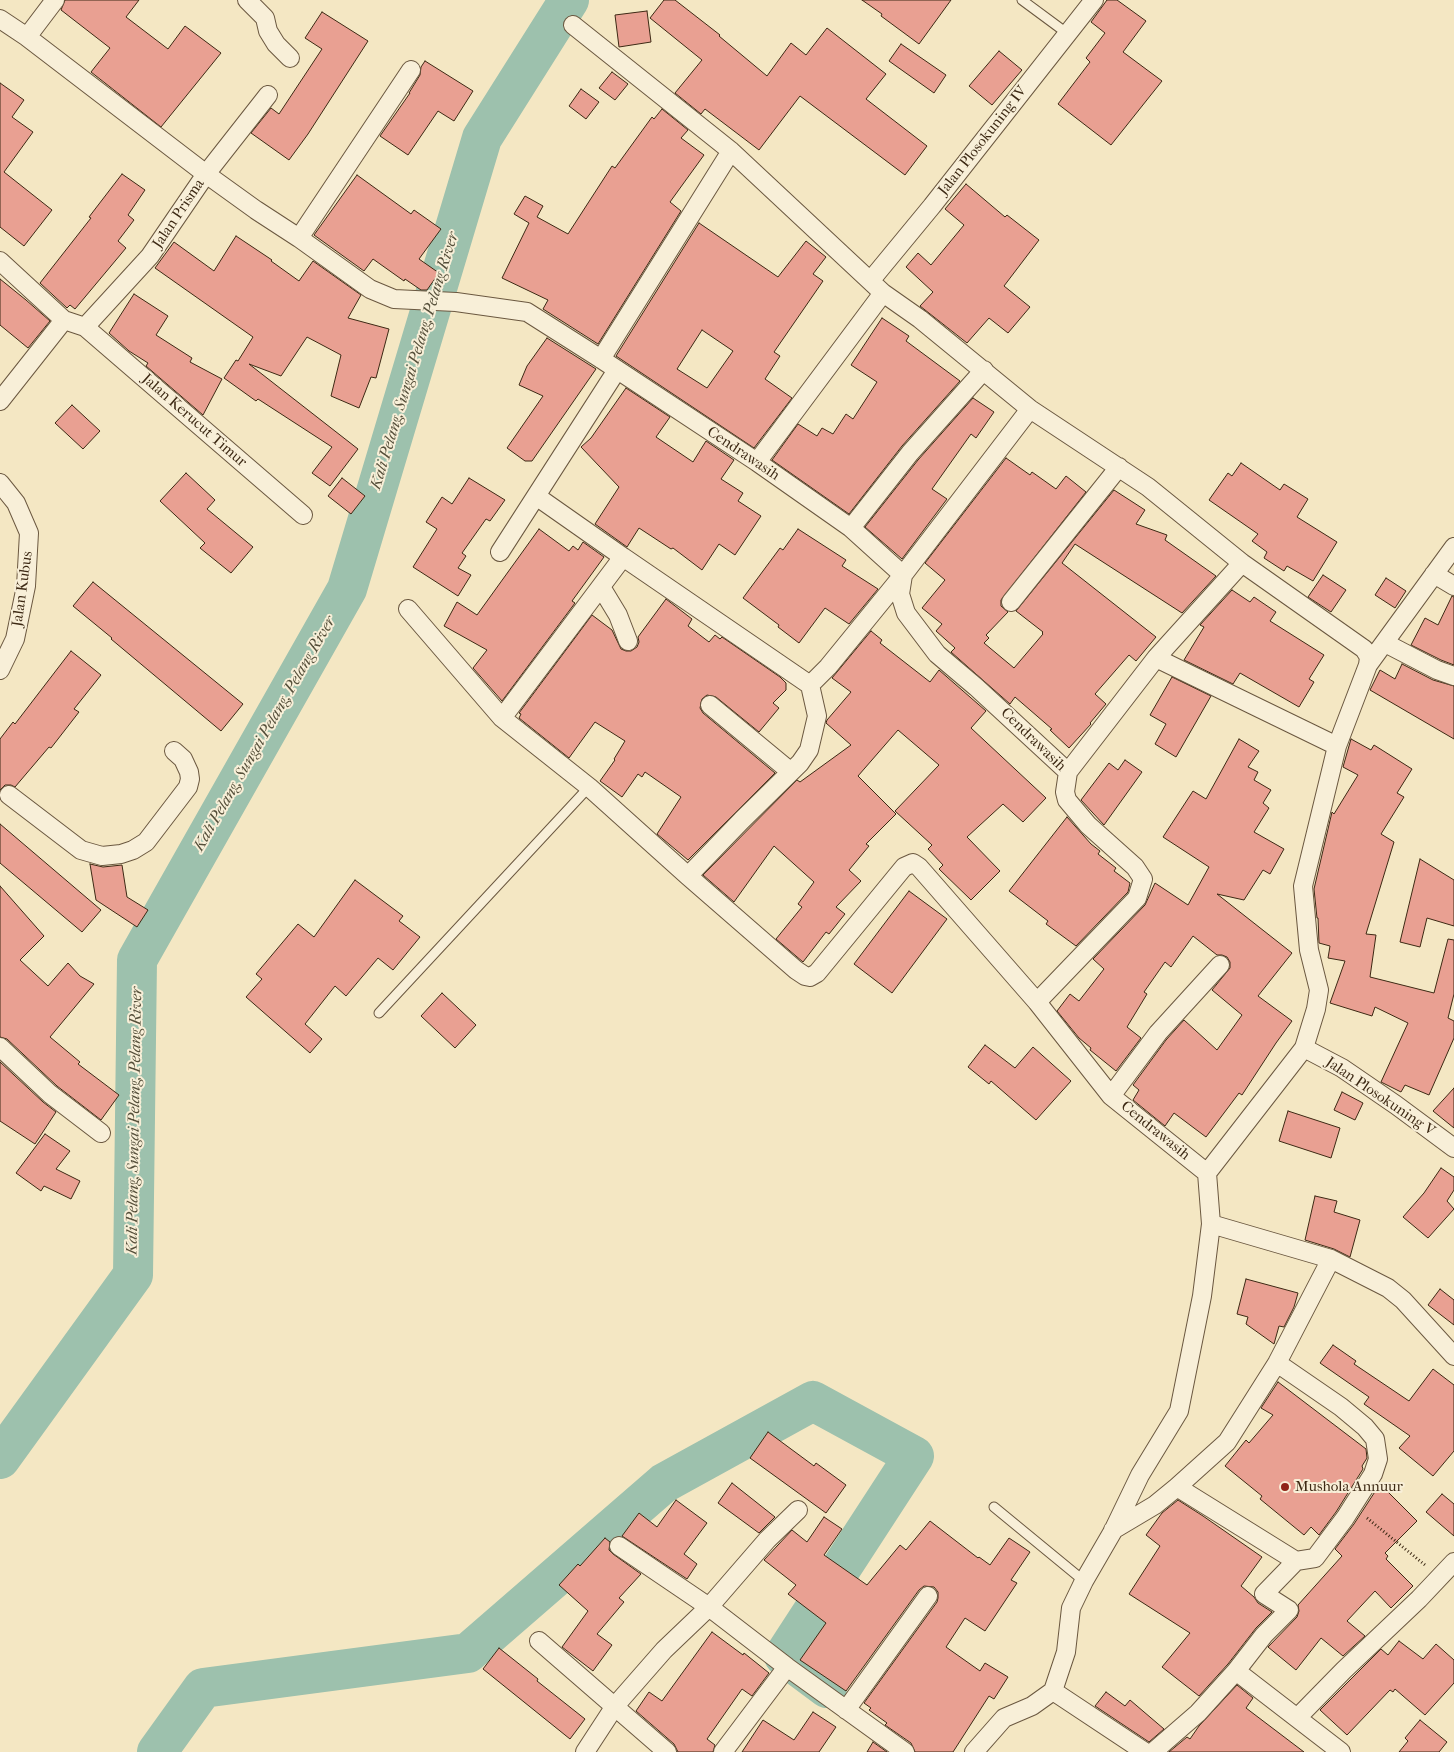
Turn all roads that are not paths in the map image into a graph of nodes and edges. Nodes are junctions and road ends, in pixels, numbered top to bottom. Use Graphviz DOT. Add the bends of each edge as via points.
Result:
graph roads {
  1 [pos="55,0"];
  2 [pos="247,0"];
  3 [pos="1022,0"];
  4 [pos="1094,0"];
  5 [pos="0,19"];
  6 [pos="573,26"];
  7 [pos="1068,34"];
  8 [pos="27,37"];
  9 [pos="290,58"];
  10 [pos="411,70"];
  11 [pos="268,95"];
  12 [pos="731,151"];
  13 [pos="206,174"];
  14 [pos="299,238"];
  15 [pos="0,261"];
  16 [pos="870,280"];
  17 [pos="883,293"];
  18 [pos="64,320"];
  19 [pos="85,327"];
  20 [pos="601,359"];
  21 [pos="617,370"];
  22 [pos="984,370"];
  23 [pos="0,401"];
  24 [pos="1030,409"];
  25 [pos="757,462"];
  26 [pos="1119,467"];
  27 [pos="0,483"];
  28 [pos="536,496"];
  29 [pos="303,515"];
  30 [pos="851,528"];
  31 [pos="1454,546"];
  32 [pos="500,552"];
  33 [pos="623,557"];
  34 [pos="1242,563"];
  35 [pos="1434,574"];
  36 [pos="902,575"];
  37 [pos="1454,586"];
  38 [pos="601,587"];
  39 [pos="1011,602"];
  40 [pos="408,609"];
  41 [pos="628,641"];
  42 [pos="1385,643"];
  43 [pos="1156,658"];
  44 [pos="1368,665"];
  45 [pos="0,670"];
  46 [pos="1454,676"];
  47 [pos="810,685"];
  48 [pos="710,705"];
  49 [pos="502,718"];
  50 [pos="1337,746"];
  51 [pos="174,752"];
  52 [pos="791,772"];
  53 [pos="1068,772"];
  54 [pos="589,787"];
  55 [pos="9,795"];
  56 [pos="688,876"];
  57 [pos="1220,965"];
  58 [pos="1038,1002"];
  59 [pos="379,1012"];
  60 [pos="0,1047"];
  61 [pos="1304,1048"];
  62 [pos="1111,1096"];
  63 [pos="101,1133"];
  64 [pos="1454,1148"];
  65 [pos="1207,1173"];
  66 [pos="1212,1224"];
  67 [pos="1331,1260"];
  68 [pos="1454,1356"];
  69 [pos="1278,1363"];
  70 [pos="1176,1488"];
  71 [pos="994,1507"];
  72 [pos="798,1510"];
  73 [pos="1113,1531"];
  74 [pos="620,1546"];
  75 [pos="1296,1562"];
  76 [pos="1454,1562"];
  77 [pos="1084,1581"];
  78 [pos="928,1596"];
  79 [pos="709,1608"];
  80 [pos="539,1641"];
  81 [pos="787,1667"];
  82 [pos="1236,1671"];
  83 [pos="1053,1691"];
  84 [pos="615,1706"];
  85 [pos="846,1710"];
  86 [pos="1297,1718"];
  87 [pos="585,1752"];
  88 [pos="667,1752"];
  89 [pos="723,1752"];
  90 [pos="906,1752"];
  91 [pos="974,1752"];
  92 [pos="1145,1752"];
  93 [pos="1153,1752"];
  94 [pos="1341,1752"];
  1 -- 8 [label="street"];
  2 -- 9 [label="street" via="265,18 276,44"];
  3 -- 7 [label="lane"];
  4 -- 7 [label="street, Jalan Plosokuning IV"];
  5 -- 8 [label="street, Cendrawasih"];
  6 -- 12 [label="street"];
  7 -- 16 [label="street, Jalan Plosokuning IV"];
  8 -- 13 [label="street, Cendrawasih"];
  10 -- 14 [label="street"];
  11 -- 13 [label="street, Jalan Prisma"];
  12 -- 16 [label="street"];
  12 -- 20 [label="street"];
  13 -- 14 [label="street, Cendrawasih"];
  13 -- 19 [label="street, Jalan Prisma" via="150,256"];
  14 -- 20 [label="street, Cendrawasih" via="370,289 394,299 456,302 527,312"];
  15 -- 18 [label="street"];
  16 -- 17 [label="street"];
  17 -- 22 [label="street"];
  17 -- 25 [label="street"];
  18 -- 19 [label="street"];
  18 -- 23 [label="street"];
  19 -- 29 [label="street, Jalan Kerucut Timur"];
  20 -- 21 [label="street, Cendrawasih"];
  21 -- 25 [label="street, Cendrawasih"];
  21 -- 28 [label="street"];
  22 -- 24 [label="street"];
  22 -- 30 [label="street" via="910,454"];
  24 -- 26 [label="street"];
  24 -- 36 [label="street"];
  25 -- 30 [label="street, Cendrawasih"];
  26 -- 34 [label="street"];
  26 -- 39 [label="street"];
  27 -- 45 [label="street, Jalan Kubus" via="16,503 29,533 26,586 15,639"];
  28 -- 32 [label="street"];
  28 -- 33 [label="street"];
  30 -- 36 [label="street, Cendrawasih"];
  31 -- 35 [label="street"];
  33 -- 38 [label="street"];
  33 -- 47 [label="street"];
  34 -- 43 [label="street"];
  34 -- 44 [label="street" via="1364,649 1369,658"];
  35 -- 37 [label="street"];
  35 -- 42 [label="street"];
  36 -- 47 [label="street"];
  36 -- 53 [label="street, Cendrawasih" via="900,594 906,613 937,654"];
  38 -- 41 [label="street" via="618,615"];
  38 -- 49 [label="street"];
  40 -- 49 [label="street"];
  42 -- 44 [label="street"];
  42 -- 46 [label="street"];
  43 -- 50 [label="street"];
  43 -- 53 [label="street"];
  44 -- 50 [label="street"];
  47 -- 52 [label="street" via="817,716 808,750"];
  48 -- 52 [label="street"];
  49 -- 54 [label="street"];
  50 -- 61 [label="street" via="1303,886 1309,950 1319,990"];
  51 -- 55 [label="street" via="183,759 189,772 188,787 146,842 121,854 102,856 81,850"];
  52 -- 56 [label="street"];
  53 -- 58 [label="street, Cendrawasih" via="1067,800 1088,825 1135,867 1143,879 1137,898"];
  54 -- 56 [label="street"];
  54 -- 59 [label="lane"];
  56 -- 58 [label="street" via="796,970 810,977 817,974 904,867 912,863 919,866"];
  57 -- 62 [label="street" via="1158,1033"];
  58 -- 62 [label="street, Cendrawasih"];
  60 -- 63 [label="street" via="50,1094"];
  61 -- 64 [label="street, Jalan Plosokuning V" via="1396,1105"];
  61 -- 65 [label="street"];
  62 -- 65 [label="street, Cendrawasih"];
  65 -- 66 [label="street"];
  66 -- 67 [label="street"];
  66 -- 73 [label="street" via="1202,1296 1179,1411 1140,1475"];
  67 -- 68 [label="street" via="1388,1288"];
  67 -- 69 [label="street"];
  69 -- 70 [label="street" via="1227,1442"];
  69 -- 75 [label="street" via="1365,1427 1375,1439 1378,1459 1373,1474 1315,1558"];
  70 -- 73 [label="street"];
  70 -- 75 [label="street"];
  71 -- 77 [label="lane"];
  72 -- 79 [label="street" via="767,1540"];
  73 -- 77 [label="street"];
  74 -- 79 [label="street"];
  75 -- 82 [label="street" via="1264,1594 1289,1610"];
  76 -- 86 [label="street"];
  77 -- 83 [label="street" via="1071,1608 1066,1652"];
  78 -- 85 [label="street"];
  79 -- 81 [label="street"];
  79 -- 84 [label="street" via="664,1650"];
  80 -- 84 [label="street"];
  81 -- 85 [label="street"];
  81 -- 89 [label="street"];
  82 -- 86 [label="street"];
  82 -- 93 [label="street" via="1198,1713"];
  83 -- 91 [label="street" via="1032,1706 1004,1718"];
  83 -- 92 [label="street"];
  84 -- 87 [label="street"];
  84 -- 88 [label="street"];
  85 -- 90 [label="street"];
  86 -- 94 [label="street"];
}
